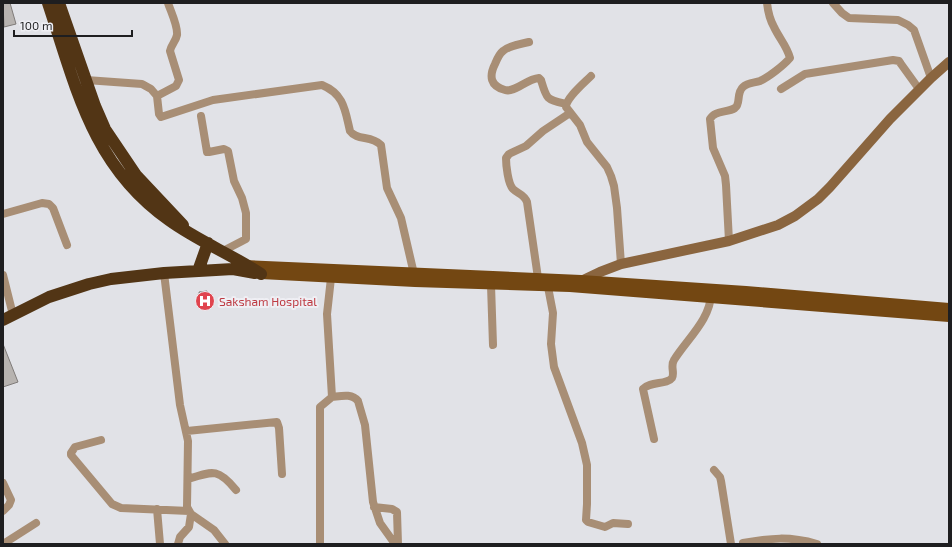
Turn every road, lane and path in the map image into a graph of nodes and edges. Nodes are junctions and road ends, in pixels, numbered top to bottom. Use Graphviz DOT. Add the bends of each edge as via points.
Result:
graph roads {
  1 [pos="48,3"];
  2 [pos="59,3"];
  3 [pos="168,3"];
  4 [pos="768,3"];
  5 [pos="833,3"];
  6 [pos="530,42"];
  7 [pos="949,62"];
  8 [pos="591,76"];
  9 [pos="931,78"];
  10 [pos="86,80"];
  11 [pos="781,89"];
  12 [pos="919,89"];
  13 [pos="158,96"];
  14 [pos="566,104"];
  15 [pos="570,113"];
  16 [pos="201,116"];
  17 [pos="3,214"];
  18 [pos="192,234"];
  19 [pos="729,241"];
  20 [pos="208,243"];
  21 [pos="67,245"];
  22 [pos="223,251"];
  23 [pos="246,264"];
  24 [pos="621,264"];
  25 [pos="233,269"];
  26 [pos="198,271"];
  27 [pos="164,273"];
  28 [pos="261,274"];
  29 [pos="414,274"];
  30 [pos="3,275"];
  31 [pos="331,278"];
  32 [pos="538,278"];
  33 [pos="581,280"];
  34 [pos="491,285"];
  35 [pos="548,287"];
  36 [pos="570,287"];
  37 [pos="711,294"];
  38 [pos="949,308"];
  39 [pos="8,317"];
  40 [pos="949,317"];
  41 [pos="493,345"];
  42 [pos="332,397"];
  43 [pos="187,431"];
  44 [pos="654,439"];
  45 [pos="101,440"];
  46 [pos="714,470"];
  47 [pos="282,474"];
  48 [pos="188,479"];
  49 [pos="3,483"];
  50 [pos="236,490"];
  51 [pos="374,507"];
  52 [pos="157,509"];
  53 [pos="3,511"];
  54 [pos="190,512"];
  55 [pos="36,523"];
  56 [pos="628,524"];
  57 [pos="3,544"];
  58 [pos="160,544"];
  59 [pos="178,544"];
  60 [pos="225,544"];
  61 [pos="320,544"];
  62 [pos="397,544"];
  63 [pos="730,544"];
  64 [pos="743,544"];
  65 [pos="817,544"];
  1 -- 18 [label="highway" via="81,105 108,157 150,206"];
  2 -- 10 [label="highway"];
  3 -- 13 [label="street" via="176,30 171,54 179,80 176,86"];
  4 -- 19 [label="street" via="770,20 790,58 762,80 743,87 735,108 712,115 710,119 713,148 725,176"];
  5 -- 9 [label="street" via="849,18 898,20 908,25 914,30"];
  6 -- 14 [label="street" via="510,46 499,55 491,73 495,86 514,91 520,85 539,78 547,98"];
  7 -- 9 [label="main road"];
  8 -- 14 [label="street"];
  9 -- 12 [label="main road"];
  10 -- 13 [label="street" via="142,84"];
  10 -- 18 [label="highway" via="105,129 122,156 136,175"];
  11 -- 12 [label="street" via="806,74 893,60 899,61"];
  12 -- 19 [label="main road" via="830,187 806,208 778,225"];
  13 -- 29 [label="street" via="161,117 213,100 322,85 328,88 344,104 353,135 373,139 381,145 387,188 401,218"];
  14 -- 15 [label="street"];
  15 -- 24 [label="street" via="611,176 617,208"];
  15 -- 32 [label="street" via="506,158 511,185 527,202"];
  16 -- 22 [label="street" via="207,152 224,149 228,151 234,181 246,213 246,239"];
  17 -- 21 [label="street" via="42,203 49,204 53,208"];
  18 -- 20 [label="highway"];
  19 -- 24 [label="main road"];
  20 -- 22 [label="highway"];
  20 -- 26 [label="highway"];
  22 -- 23 [label="highway"];
  23 -- 25 [label="main road"];
  23 -- 28 [label="highway"];
  23 -- 29 [label="main road"];
  24 -- 33 [label="main road"];
  25 -- 26 [label="highway"];
  25 -- 28 [label="highway"];
  26 -- 27 [label="highway"];
  27 -- 39 [label="highway" via="89,284 49,297"];
  27 -- 43 [label="street" via="180,405"];
  28 -- 31 [label="main road"];
  29 -- 32 [label="main road"];
  30 -- 39 [label="street"];
  31 -- 34 [label="main road"];
  31 -- 42 [label="street" via="327,314"];
  32 -- 33 [label="main road"];
  33 -- 36 [label="main road"];
  33 -- 37 [label="main road"];
  34 -- 35 [label="main road"];
  34 -- 41 [label="street"];
  35 -- 36 [label="main road"];
  35 -- 56 [label="street" via="553,313 551,344 554,367 582,443 587,466 586,520 605,527 613,523"];
  36 -- 37 [label="main road"];
  37 -- 38 [label="main road"];
  37 -- 40 [label="main road"];
  37 -- 44 [label="street" via="707,312 672,362 673,376 667,381 647,385 644,389"];
  42 -- 51 [label="street" via="353,396 359,404 365,425"];
  42 -- 61 [label="street" via="320,407"];
  43 -- 47 [label="street" via="277,422"];
  43 -- 48 [label="street"];
  45 -- 52 [label="street" via="75,447 71,453 72,458 116,507"];
  46 -- 63 [label="street" via="721,481"];
  48 -- 50 [label="street" via="206,473 218,473"];
  48 -- 54 [label="street" via="187,507"];
  49 -- 53 [label="street" via="11,500"];
  51 -- 62 [label="street" via="380,523"];
  51 -- 62 [label="street" via="397,512"];
  52 -- 54 [label="street"];
  52 -- 58 [label="street"];
  54 -- 59 [label="street" via="189,527"];
  54 -- 60 [label="street" via="214,530"];
  55 -- 57 [label="street"];
  63 -- 64 [label="street"];
  64 -- 65 [label="street" via="790,538"];
}
